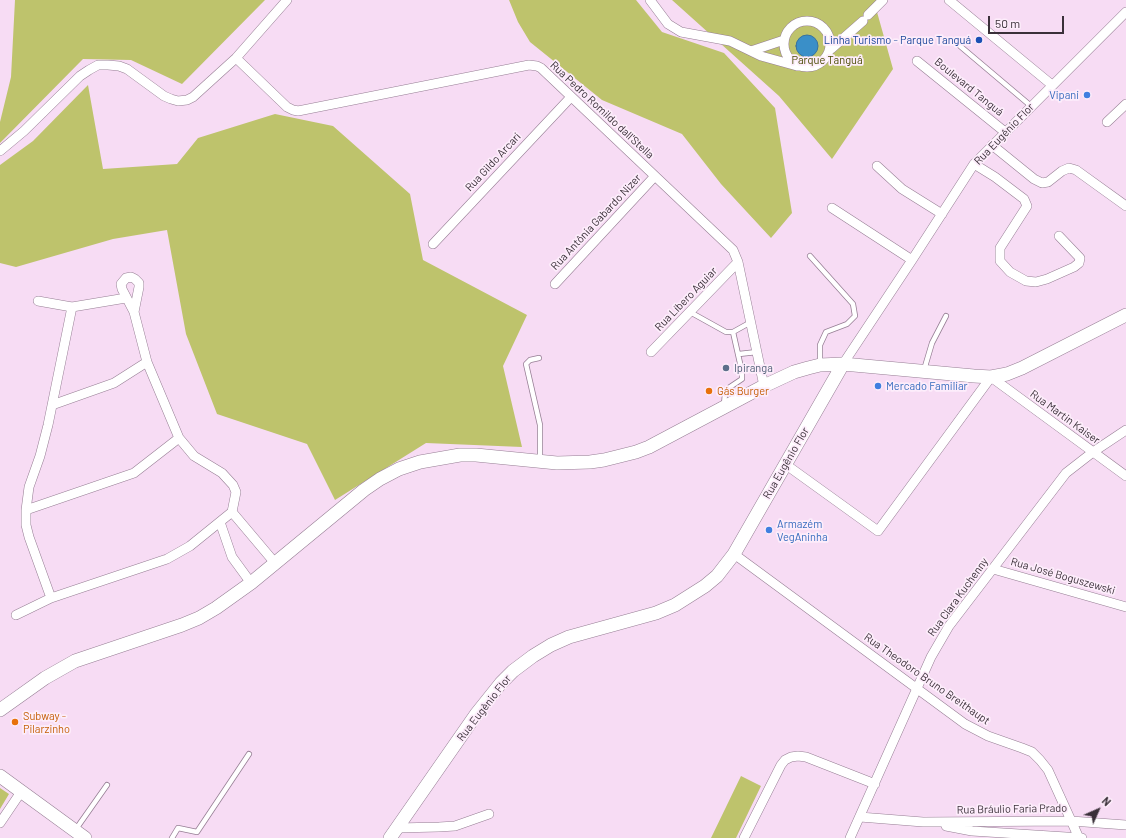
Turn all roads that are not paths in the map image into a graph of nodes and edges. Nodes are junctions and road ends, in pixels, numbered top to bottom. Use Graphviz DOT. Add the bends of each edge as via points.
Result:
graph roads {
  1 [pos="287,0"];
  2 [pos="650,0"];
  3 [pos="882,0"];
  4 [pos="949,0"];
  5 [pos="1126,12"];
  6 [pos="784,40"];
  7 [pos="960,46"];
  8 [pos="830,49"];
  9 [pos="751,51"];
  10 [pos="236,58"];
  11 [pos="917,61"];
  12 [pos="797,66"];
  13 [pos="1052,85"];
  14 [pos="571,97"];
  15 [pos="1126,104"];
  16 [pos="1031,106"];
  17 [pos="1108,122"];
  18 [pos="1005,132"];
  19 [pos="992,145"];
  20 [pos="0,151"];
  21 [pos="974,164"];
  22 [pos="877,166"];
  23 [pos="655,176"];
  24 [pos="1126,206"];
  25 [pos="832,208"];
  26 [pos="942,214"];
  27 [pos="1059,236"];
  28 [pos="433,244"];
  29 [pos="810,256"];
  30 [pos="912,260"];
  31 [pos="738,262"];
  32 [pos="555,284"];
  33 [pos="126,298"];
  34 [pos="38,301"];
  35 [pos="72,307"];
  36 [pos="134,312"];
  37 [pos="690,312"];
  38 [pos="1126,315"];
  39 [pos="946,316"];
  40 [pos="751,322"];
  41 [pos="733,332"];
  42 [pos="651,352"];
  43 [pos="757,352"];
  44 [pos="739,354"];
  45 [pos="539,358"];
  46 [pos="147,362"];
  47 [pos="843,364"];
  48 [pos="820,365"];
  49 [pos="924,372"];
  50 [pos="991,377"];
  51 [pos="764,386"];
  52 [pos="52,405"];
  53 [pos="724,407"];
  54 [pos="1126,430"];
  55 [pos="179,438"];
  56 [pos="1093,452"];
  57 [pos="540,462"];
  58 [pos="785,464"];
  59 [pos="1126,476"];
  60 [pos="26,510"];
  61 [pos="232,512"];
  62 [pos="220,522"];
  63 [pos="734,554"];
  64 [pos="275,563"];
  65 [pos="993,569"];
  66 [pos="251,583"];
  67 [pos="51,598"];
  68 [pos="1126,607"];
  69 [pos="16,615"];
  70 [pos="917,688"];
  71 [pos="0,710"];
  72 [pos="249,754"];
  73 [pos="1,777"];
  74 [pos="874,784"];
  75 [pos="107,785"];
  76 [pos="21,792"];
  77 [pos="489,814"];
  78 [pos="860,817"];
  79 [pos="1071,821"];
  80 [pos="923,822"];
  81 [pos="0,823"];
  82 [pos="1126,825"];
  83 [pos="394,833"];
  84 [pos="80,834"];
  85 [pos="172,838"];
  86 [pos="744,838"];
  87 [pos="850,838"];
  88 [pos="1080,838"];
  1 -- 10 [label="street"];
  2 -- 9 [label="street" via="668,24 681,32 730,41"];
  3 -- 8 [label="street" via="866,18"];
  4 -- 13 [label="street"];
  5 -- 13 [label="street, Rua Eugênio Flor"];
  6 -- 8 [label="street" via="786,34 799,22 815,22 823,26 828,33"];
  6 -- 9 [label="street"];
  6 -- 12 [label="street" via="786,54"];
  7 -- 16 [label="lane"];
  8 -- 12 [label="street" via="827,57 818,65 805,68"];
  9 -- 12 [label="street"];
  10 -- 14 [label="street, Rua Pedro Romildo dall'Stella" via="287,107 298,111 532,65 541,68"];
  10 -- 20 [label="street" via="200,92 186,100 178,101 164,96 127,69 108,64 98,66 80,76"];
  11 -- 18 [label="street, Boulevard Tanguá"];
  13 -- 16 [label="street, Rua Eugênio Flor"];
  14 -- 23 [label="street, Rua Pedro Romildo dall'Stella"];
  14 -- 28 [label="street, Rua Gildo Arcari"];
  15 -- 17 [label="street"];
  16 -- 18 [label="street, Rua Eugênio Flor"];
  18 -- 19 [label="street, Rua Eugênio Flor"];
  19 -- 21 [label="street, Rua Eugênio Flor"];
  19 -- 24 [label="street" via="1034,180 1048,182 1069,168 1076,170"];
  21 -- 26 [label="street, Rua Eugênio Flor"];
  21 -- 27 [label="street" via="1024,199 1027,206 1000,248 1000,261 1010,272 1026,281 1036,282 1074,267 1080,258"];
  22 -- 26 [label="street" via="902,189"];
  23 -- 31 [label="street, Rua Pedro Romildo dall'Stella" via="730,246"];
  23 -- 32 [label="street, Rua Antônia Gabardo Nizer"];
  25 -- 30 [label="street"];
  26 -- 30 [label="street, Rua Eugênio Flor"];
  29 -- 48 [label="lane" via="853,304 855,316 847,324 826,332 820,345"];
  30 -- 47 [label="street, Rua Eugênio Flor"];
  31 -- 37 [label="street, Rua Líbero Aguiar"];
  31 -- 40 [label="street, Rua Pedro Romildo dall'Stella"];
  33 -- 35 [label="street"];
  33 -- 36 [label="street"];
  33 -- 36 [label="street" via="121,284 126,278 131,277 139,283"];
  34 -- 35 [label="street"];
  35 -- 52 [label="street"];
  36 -- 46 [label="street"];
  37 -- 41 [label="lane" via="726,332"];
  37 -- 42 [label="street, Rua Líbero Aguiar"];
  38 -- 50 [label="main road" via="1022,368"];
  39 -- 49 [label="lane" via="932,343"];
  40 -- 41 [label="lane"];
  40 -- 43 [label="street, Rua Pedro Romildo dall'Stella"];
  41 -- 44 [label="lane"];
  43 -- 44 [label="lane"];
  43 -- 51 [label="street, Rua Pedro Romildo dall'Stella"];
  44 -- 53 [label="lane" via="742,379 725,393"];
  45 -- 57 [label="lane" via="526,364 540,425"];
  46 -- 52 [label="street" via="114,383"];
  46 -- 55 [label="street"];
  47 -- 48 [label="main road"];
  47 -- 49 [label="main road"];
  47 -- 58 [label="main road, Rua Eugênio Flor"];
  48 -- 51 [label="main road" via="794,372"];
  49 -- 50 [label="main road"];
  50 -- 56 [label="street, Rua Martin Kaiser"];
  50 -- 58 [label="street" via="878,531"];
  51 -- 53 [label="main road"];
  52 -- 60 [label="street" via="45,440 29,487"];
  53 -- 57 [label="main road" via="636,452 572,464"];
  54 -- 56 [label="street, Rua Clara Kuchenny"];
  55 -- 60 [label="street" via="134,473"];
  55 -- 61 [label="street" via="194,456 222,473 233,485 236,492"];
  56 -- 59 [label="street, Rua Martin Kaiser"];
  56 -- 65 [label="street, Rua Clara Kuchenny" via="1066,473"];
  57 -- 64 [label="main road" via="460,455 420,462 399,469 364,490"];
  58 -- 63 [label="main road, Rua Eugênio Flor"];
  60 -- 67 [label="street" via="29,537"];
  61 -- 62 [label="street"];
  61 -- 64 [label="street"];
  62 -- 66 [label="street" via="232,557"];
  62 -- 67 [label="street" via="184,550 167,559"];
  63 -- 70 [label="street, Rua Theodoro Bruno Breithaupt"];
  63 -- 83 [label="main road, Rua Eugênio Flor" via="717,576 675,606 563,640 533,656 513,671 477,713"];
  64 -- 66 [label="main road"];
  65 -- 68 [label="street, Rua José Boguszewski"];
  65 -- 70 [label="street, Rua Clara Kuchenny" via="939,642"];
  66 -- 71 [label="main road" via="199,618 75,661 45,678"];
  67 -- 69 [label="street"];
  70 -- 74 [label="street, Rua Clara Kuchenny"];
  70 -- 79 [label="street, Rua Theodoro Bruno Breithaupt" via="976,730 1032,752 1048,770"];
  72 -- 85 [label="lane" via="198,832 178,828"];
  73 -- 76 [label="main road"];
  74 -- 78 [label="street, Rua Clara Kuchenny"];
  74 -- 86 [label="street" via="806,757 791,756 781,765"];
  75 -- 84 [label="lane"];
  76 -- 81 [label="street"];
  76 -- 84 [label="main road"];
  77 -- 83 [label="street" via="455,826"];
  78 -- 80 [label="street, Rua Bráulio Faria Prado"];
  78 -- 87 [label="street, Rua Clara Kuchenny"];
  79 -- 80 [label="street, Rua Bráulio Faria Prado"];
  79 -- 82 [label="street, Rua Bráulio Faria Prado"];
  79 -- 88 [label="street, Rua Theodoro Bruno Breithaupt"];
  80 -- 88 [label="street, Rua Bráulio Faria Prado" via="972,830"];
}
